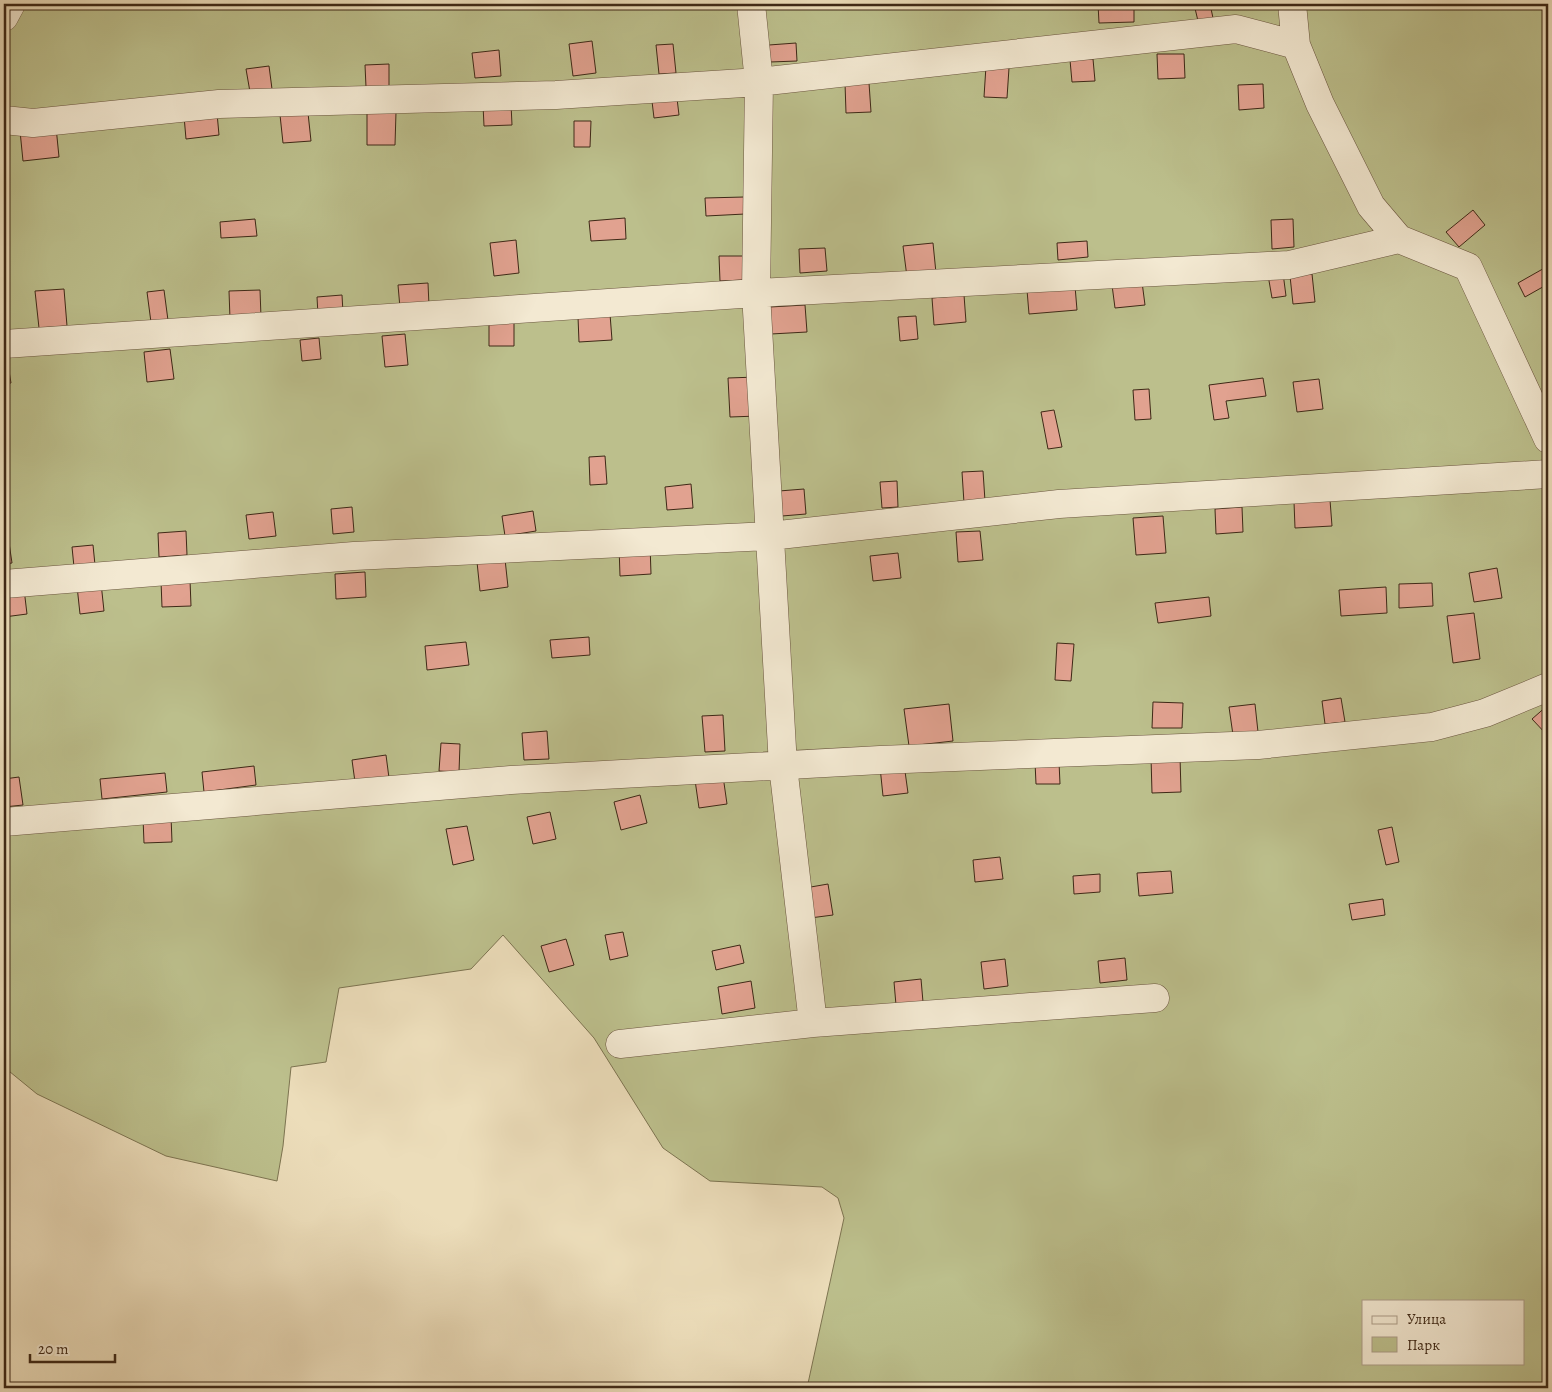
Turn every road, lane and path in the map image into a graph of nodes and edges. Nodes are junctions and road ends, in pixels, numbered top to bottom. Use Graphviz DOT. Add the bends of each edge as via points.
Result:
graph roads {
  1 [pos="11,4"];
  2 [pos="751,4"];
  3 [pos="1292,4"];
  4 [pos="4,17"];
  5 [pos="1296,45"];
  6 [pos="758,82"];
  7 [pos="4,120"];
  8 [pos="1399,239"];
  9 [pos="756,293"];
  10 [pos="4,344"];
  11 [pos="1548,439"];
  12 [pos="1548,474"];
  13 [pos="770,536"];
  14 [pos="4,584"];
  15 [pos="1548,687"];
  16 [pos="783,766"];
  17 [pos="4,822"];
  18 [pos="1155,998"];
  19 [pos="813,1023"];
  20 [pos="620,1044"];
  1 -- 4 [label="lane"];
  2 -- 6 [label="lane"];
  3 -- 5 [label="lane"];
  5 -- 6 [label="lane" via="1236,29"];
  5 -- 8 [label="lane" via="1320,104 1371,206"];
  6 -- 7 [label="lane" via="556,95 219,104 33,123"];
  6 -- 9 [label="lane"];
  8 -- 9 [label="lane" via="1289,265"];
  8 -- 11 [label="lane" via="1468,267"];
  9 -- 10 [label="lane"];
  9 -- 13 [label="lane"];
  12 -- 13 [label="lane" via="1059,504"];
  13 -- 14 [label="lane" via="354,556"];
  13 -- 16 [label="lane"];
  15 -- 16 [label="lane" via="1485,714 1432,727 1258,746"];
  16 -- 17 [label="lane" via="511,780"];
  16 -- 19 [label="lane"];
  18 -- 19 [label="lane"];
  19 -- 20 [label="lane"];
}
